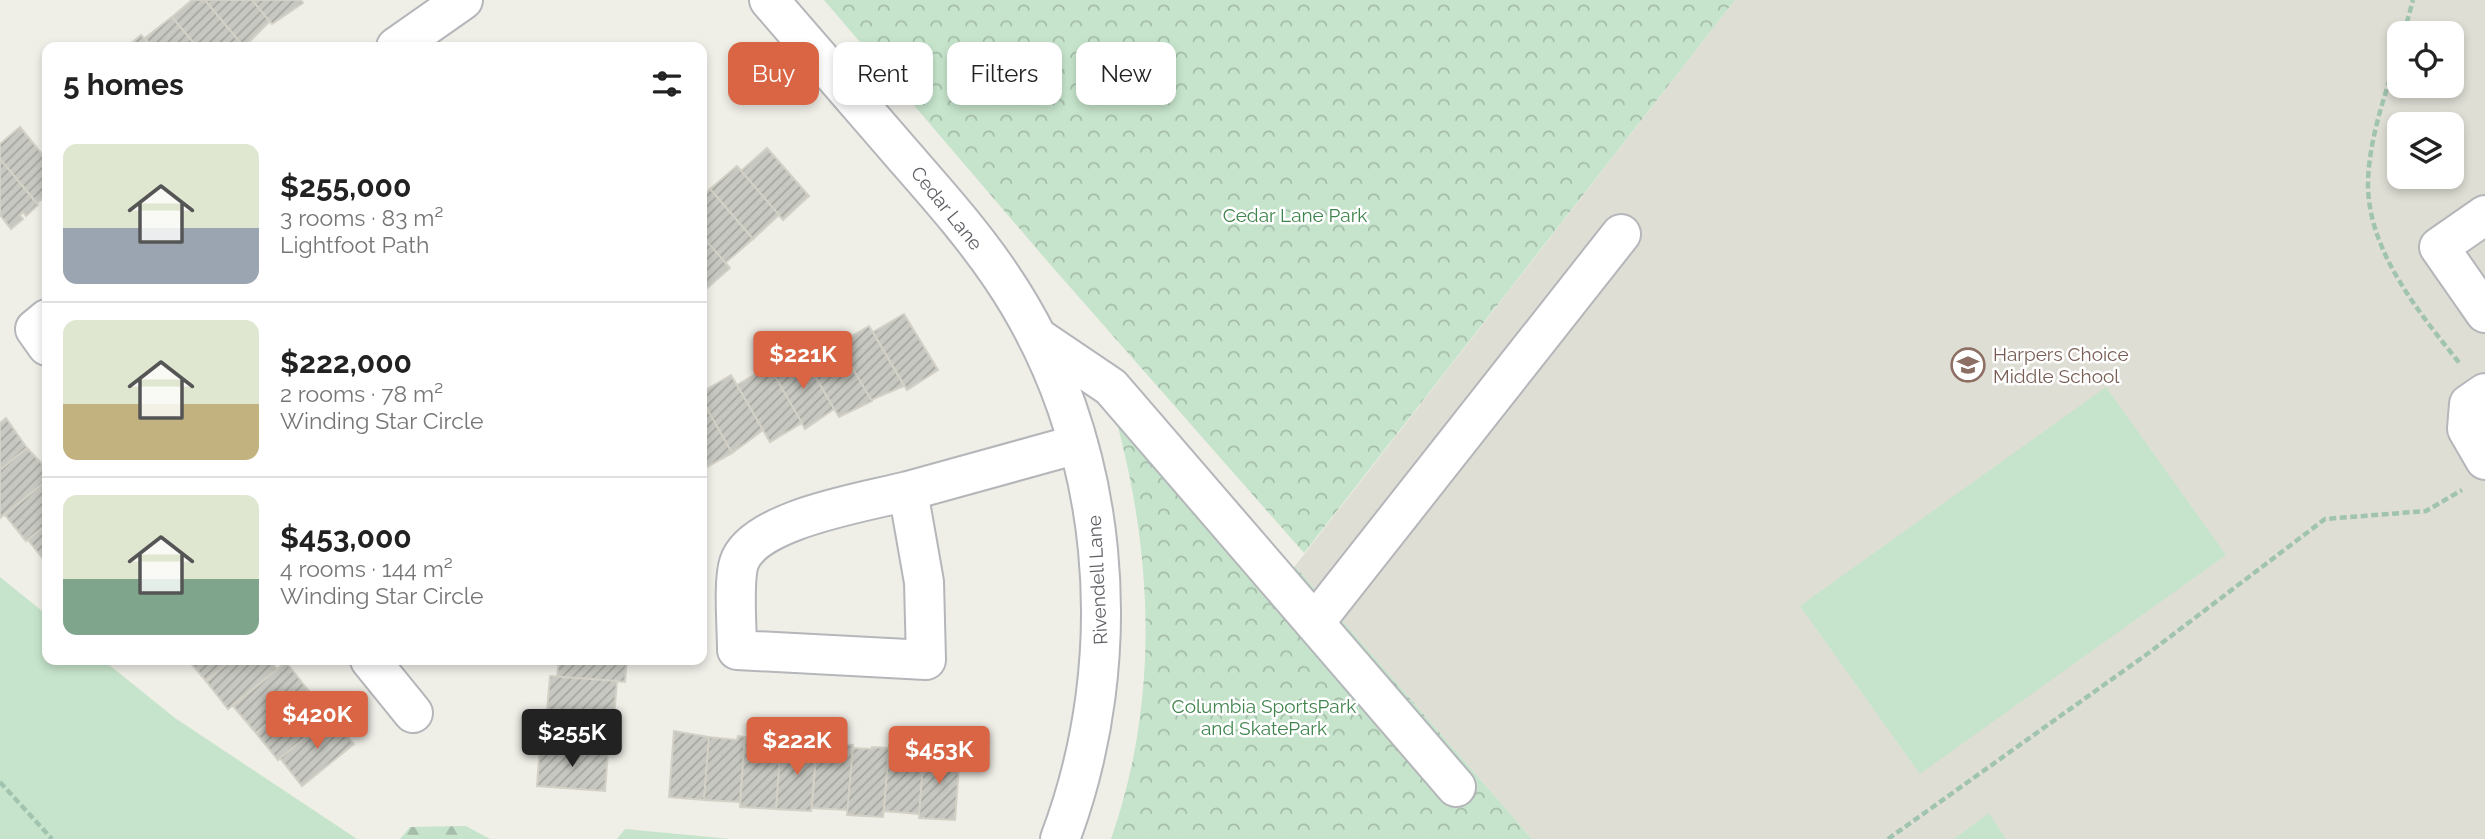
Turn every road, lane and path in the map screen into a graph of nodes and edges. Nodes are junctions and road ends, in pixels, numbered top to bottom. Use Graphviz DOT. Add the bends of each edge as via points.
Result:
graph roads {
  1 [pos="463,0"];
  2 [pos="769,0"];
  3 [pos="2413,0"];
  4 [pos="2407,21"];
  5 [pos="403,42"];
  6 [pos="2485,215"];
  7 [pos="1621,234"];
  8 [pos="2485,313"];
  9 [pos="42,323"];
  10 [pos="1037,337"];
  11 [pos="42,339"];
  12 [pos="2485,393"];
  13 [pos="1078,444"];
  14 [pos="2476,473"];
  15 [pos="908,491"];
  16 [pos="1316,621"];
  17 [pos="374,665"];
  18 [pos="414,713"];
  19 [pos="0,782"];
  20 [pos="1456,787"];
  21 [pos="52,839"];
  22 [pos="1060,839"];
  23 [pos="1888,839"];
  1 -- 5 [label="street"];
  2 -- 10 [label="street, Cedar Lane" via="957,217 1001,276"];
  3 -- 4 [label="path"];
  6 -- 8 [label="street" via="2439,247"];
  7 -- 16 [label="street"];
  9 -- 11 [label="street" via="35,329"];
  10 -- 13 [label="street, Cedar Lane"];
  10 -- 16 [label="street" via="1111,387"];
  12 -- 14 [label="street" via="2469,404 2467,429"];
  13 -- 15 [label="street"];
  13 -- 22 [label="street, Rivendell Lane" via="1100,556 1101,657 1081,769"];
  14 -- 23 [label="path" via="2449,500 2426,511 2325,519 2150,653"];
  15 -- 15 [label="street" via="781,525 747,546 738,564 737,650 926,660 924,583"];
  16 -- 20 [label="street"];
  17 -- 18 [label="street"];
  19 -- 21 [label="path"];
}
